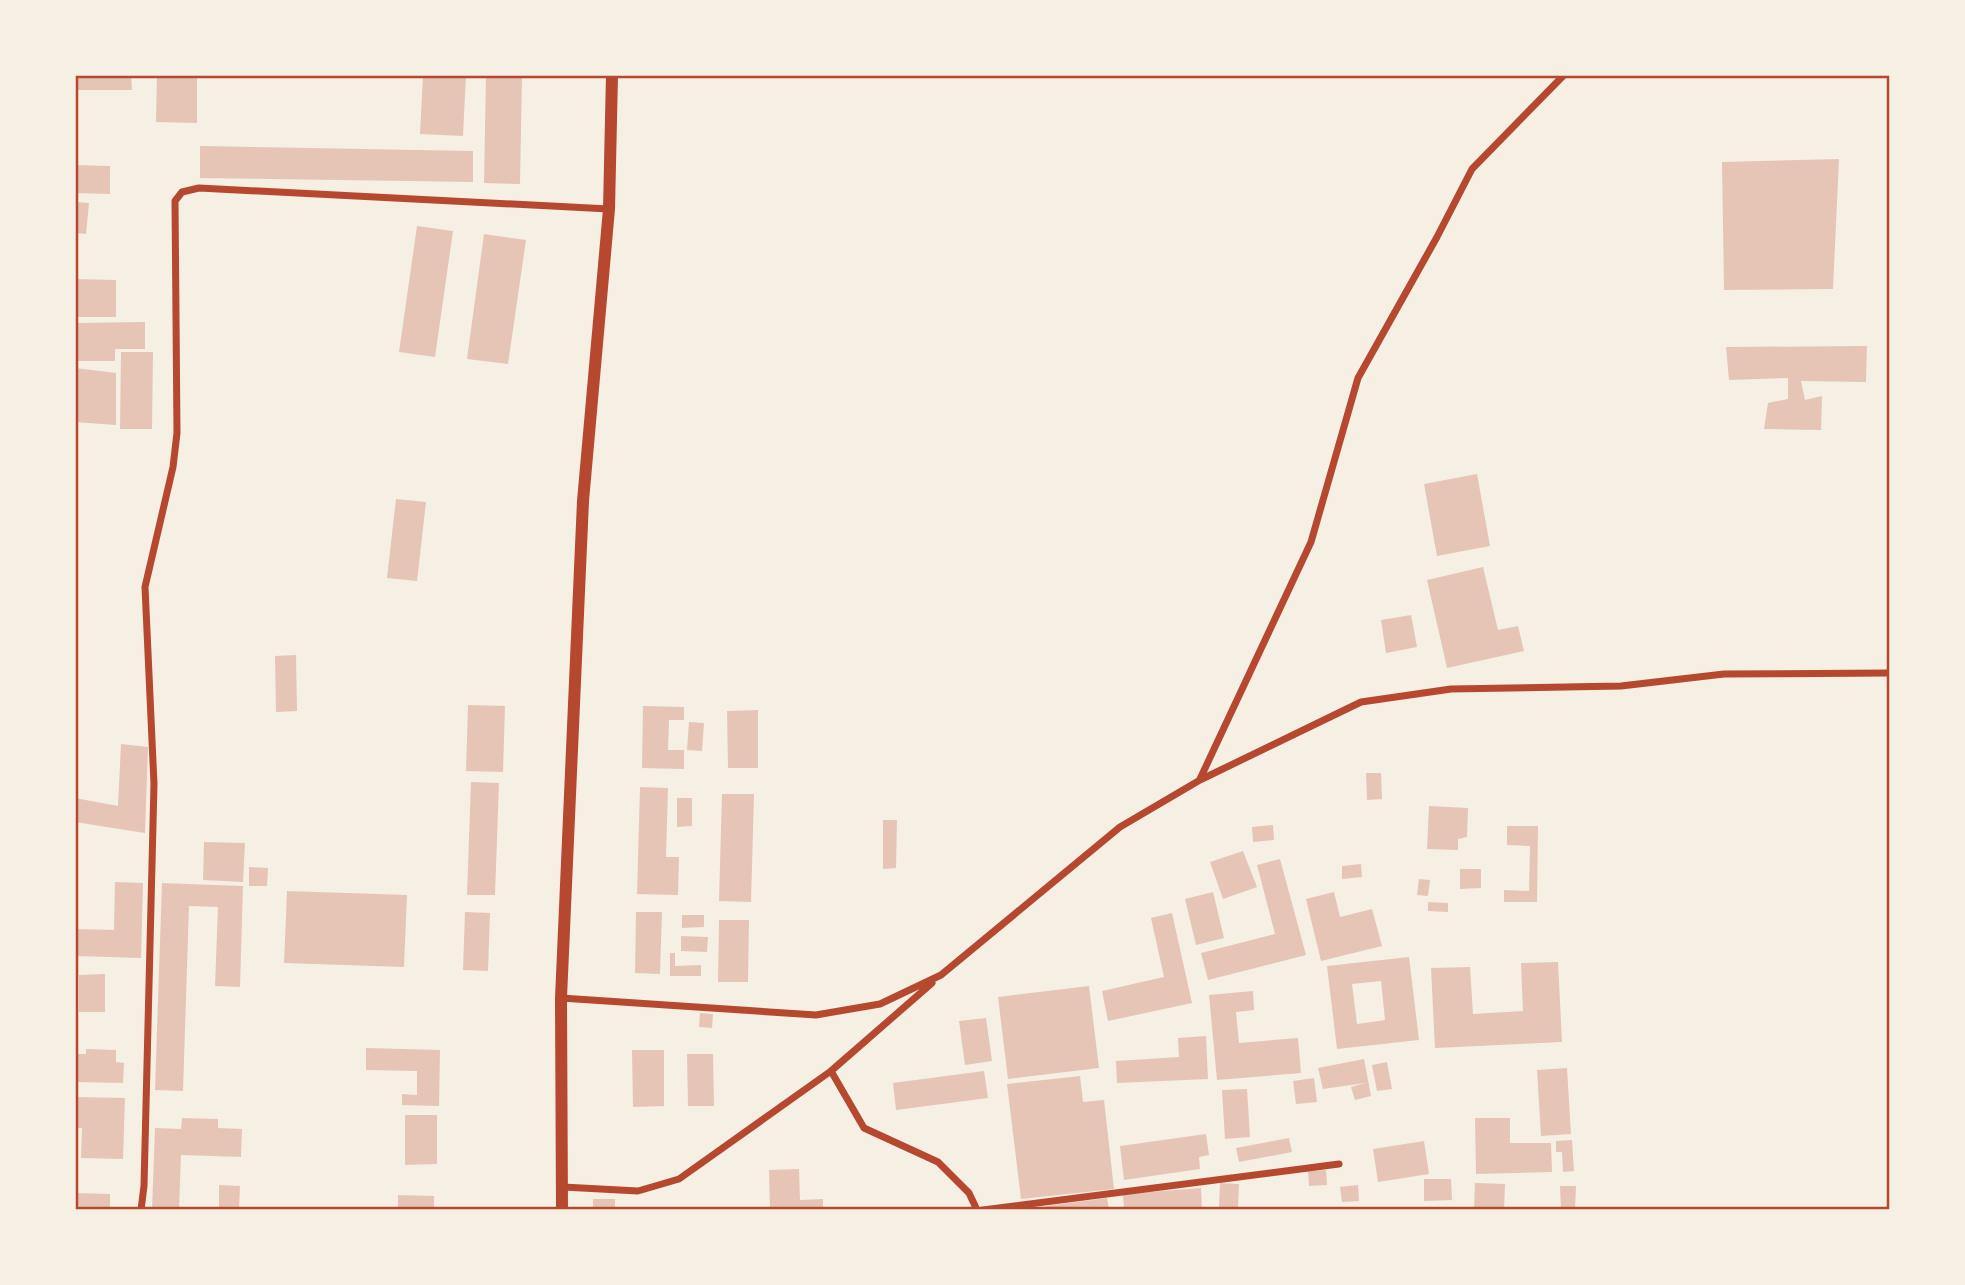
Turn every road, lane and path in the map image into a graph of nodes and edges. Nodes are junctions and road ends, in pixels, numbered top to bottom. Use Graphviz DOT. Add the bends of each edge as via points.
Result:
graph roads {
  1 [pos="612,75"];
  2 [pos="1563,75"];
  3 [pos="609,209"];
  4 [pos="1890,673"];
  5 [pos="1200,780"];
  6 [pos="941,975"];
  7 [pos="561,998"];
  8 [pos="831,1072"];
  9 [pos="1339,1164"];
  10 [pos="563,1187"];
  11 [pos="141,1210"];
  12 [pos="562,1210"];
  13 [pos="977,1210"];
  14 [pos="983,1210"];
  1 -- 3 [label="street"];
  2 -- 5 [label="street" via="1472,169 1357,378 1311,542"];
  3 -- 7 [label="street" via="583,501"];
  3 -- 11 [label="street" via="199,188 182,192 176,201 177,433 145,587 155,784"];
  4 -- 5 [label="street" via="1724,674 1621,687 1451,689 1361,702"];
  5 -- 6 [label="street" via="1120,827"];
  6 -- 7 [label="street" via="880,1004 816,1015"];
  6 -- 8 [label="street"];
  7 -- 10 [label="street"];
  8 -- 10 [label="street" via="679,1179 638,1191"];
  8 -- 13 [label="street" via="864,1128 939,1162 970,1194"];
  9 -- 14 [label="street"];
  10 -- 12 [label="street"];
}
